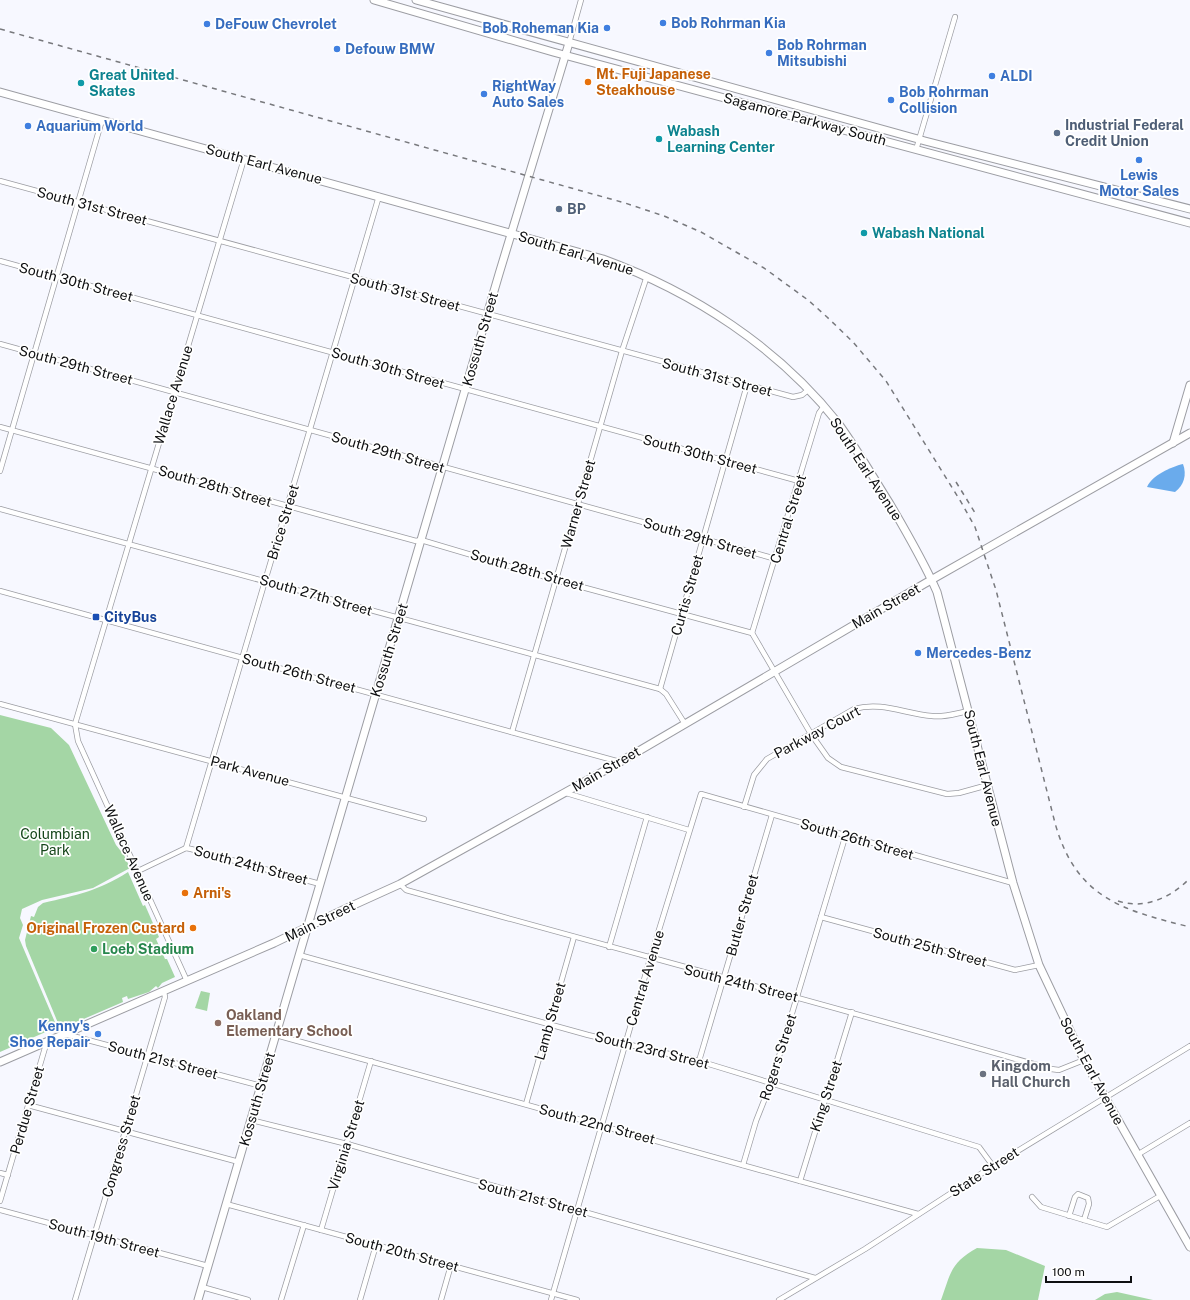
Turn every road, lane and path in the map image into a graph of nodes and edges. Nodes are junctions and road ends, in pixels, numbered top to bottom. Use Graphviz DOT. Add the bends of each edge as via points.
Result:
graph roads {
  1 [pos="374,0"];
  2 [pos="416,0"];
  3 [pos="581,0"];
  4 [pos="956,17"];
  5 [pos="569,43"];
  6 [pos="566,55"];
  7 [pos="0,92"];
  8 [pos="102,120"];
  9 [pos="919,139"];
  10 [pos="916,150"];
  11 [pos="244,159"];
  12 [pos="0,181"];
  13 [pos="379,196"];
  14 [pos="78,202"];
  15 [pos="1190,209"];
  16 [pos="1190,223"];
  17 [pos="512,233"];
  18 [pos="220,241"];
  19 [pos="0,261"];
  20 [pos="57,276"];
  21 [pos="647,276"];
  22 [pos="356,278"];
  23 [pos="488,314"];
  24 [pos="197,315"];
  25 [pos="0,344"];
  26 [pos="622,351"];
  27 [pos="34,353"];
  28 [pos="334,353"];
  29 [pos="747,385"];
  30 [pos="1190,386"];
  31 [pos="465,390"];
  32 [pos="808,390"];
  33 [pos="174,392"];
  34 [pos="824,406"];
  35 [pos="0,427"];
  36 [pos="600,427"];
  37 [pos="12,430"];
  38 [pos="311,430"];
  39 [pos="1190,433"];
  40 [pos="1172,443"];
  41 [pos="725,460"];
  42 [pos="442,467"];
  43 [pos="152,468"];
  44 [pos="0,471"];
  45 [pos="799,481"];
  46 [pos="577,504"];
  47 [pos="288,506"];
  48 [pos="0,509"];
  49 [pos="703,538"];
  50 [pos="421,540"];
  51 [pos="128,544"];
  52 [pos="776,559"];
  53 [pos="556,580"];
  54 [pos="932,580"];
  55 [pos="266,581"];
  56 [pos="0,591"];
  57 [pos="681,614"];
  58 [pos="399,618"];
  59 [pos="106,619"];
  60 [pos="752,633"];
  61 [pos="535,654"];
  62 [pos="243,658"];
  63 [pos="774,672"];
  64 [pos="660,689"];
  65 [pos="376,694"];
  66 [pos="0,704"];
  67 [pos="969,711"];
  68 [pos="75,724"];
  69 [pos="685,724"];
  70 [pos="512,732"];
  71 [pos="810,734"];
  72 [pos="212,760"];
  73 [pos="620,762"];
  74 [pos="988,785"];
  75 [pos="566,793"];
  76 [pos="702,794"];
  77 [pos="346,797"];
  78 [pos="744,807"];
  79 [pos="772,815"];
  80 [pos="647,817"];
  81 [pos="424,819"];
  82 [pos="689,830"];
  83 [pos="846,834"];
  84 [pos="186,848"];
  85 [pos="138,871"];
  86 [pos="1013,883"];
  87 [pos="320,884"];
  88 [pos="400,884"];
  89 [pos="821,917"];
  90 [pos="308,927"];
  91 [pos="574,937"];
  92 [pos="608,947"];
  93 [pos="299,955"];
  94 [pos="650,959"];
  95 [pos="1038,965"];
  96 [pos="724,979"];
  97 [pos="187,981"];
  98 [pos="164,992"];
  99 [pos="797,997"];
  100 [pos="852,1012"];
  101 [pos="550,1023"];
  102 [pos="65,1034"];
  103 [pos="276,1035"];
  104 [pos="47,1041"];
  105 [pos="625,1042"];
  106 [pos="1190,1046"];
  107 [pos="147,1056"];
  108 [pos="1084,1060"];
  109 [pos="371,1061"];
  110 [pos="699,1061"];
  111 [pos="0,1062"];
  112 [pos="771,1083"];
  113 [pos="261,1086"];
  114 [pos="1104,1097"];
  115 [pos="826,1100"];
  116 [pos="526,1104"];
  117 [pos="28,1105"];
  118 [pos="251,1120"];
  119 [pos="1190,1123"];
  120 [pos="602,1125"];
  121 [pos="125,1131"];
  122 [pos="347,1144"];
  123 [pos="1138,1155"];
  124 [pos="239,1162"];
  125 [pos="743,1165"];
  126 [pos="993,1166"];
  127 [pos="0,1173"];
  128 [pos="8,1175"];
  129 [pos="800,1181"];
  130 [pos="1160,1196"];
  131 [pos="1032,1197"];
  132 [pos="0,1201"];
  133 [pos="226,1204"];
  134 [pos="0,1210"];
  135 [pos="577,1210"];
  136 [pos="918,1214"];
  137 [pos="1069,1216"];
  138 [pos="1084,1220"];
  139 [pos="304,1225"];
  140 [pos="321,1230"];
  141 [pos="94,1235"];
  142 [pos="376,1245"];
  143 [pos="1190,1247"];
  144 [pos="451,1265"];
  145 [pos="208,1266"];
  146 [pos="815,1278"];
  147 [pos="202,1287"];
  148 [pos="553,1293"];
  149 [pos="75,1300"];
  150 [pos="198,1300"];
  151 [pos="248,1300"];
  152 [pos="281,1300"];
  153 [pos="360,1300"];
  154 [pos="441,1300"];
  155 [pos="551,1300"];
  156 [pos="577,1300"];
  157 [pos="779,1300"];
  1 -- 6 [label="street, Sagamore Parkway South"];
  2 -- 5 [label="street, Sagamore Parkway South"];
  3 -- 5 [label="street, Kossuth Street"];
  4 -- 9 [label="street"];
  5 -- 6 [label="street, Kossuth Street"];
  5 -- 9 [label="street, Sagamore Parkway South"];
  6 -- 10 [label="street, Sagamore Parkway South"];
  6 -- 17 [label="street, Kossuth Street"];
  7 -- 8 [label="street, South Earl Avenue"];
  8 -- 11 [label="street, South Earl Avenue"];
  8 -- 14 [label="street"];
  9 -- 10 [label="street"];
  9 -- 15 [label="street, Sagamore Parkway South"];
  10 -- 16 [label="street, Sagamore Parkway South"];
  11 -- 13 [label="street, South Earl Avenue"];
  11 -- 18 [label="street, Wallace Avenue"];
  12 -- 14 [label="street, South 31st Street"];
  13 -- 17 [label="street, South Earl Avenue"];
  13 -- 22 [label="street, Brice Street"];
  14 -- 18 [label="street, South 31st Street"];
  14 -- 20 [label="street"];
  17 -- 21 [label="street, South Earl Avenue" via="603,259"];
  17 -- 23 [label="street, Kossuth Street"];
  18 -- 22 [label="street, South 31st Street"];
  18 -- 24 [label="street, Wallace Avenue"];
  19 -- 20 [label="street, South 30th Street"];
  20 -- 24 [label="street, South 30th Street"];
  20 -- 27 [label="street"];
  21 -- 26 [label="street, Warner Street"];
  21 -- 32 [label="street, South Earl Avenue" via="686,296 738,329 774,357"];
  22 -- 23 [label="street, South 31st Street"];
  22 -- 28 [label="street, Brice Street"];
  23 -- 26 [label="street, South 31st Street"];
  23 -- 31 [label="street, Kossuth Street"];
  24 -- 28 [label="street, South 30th Street"];
  24 -- 33 [label="street, Wallace Avenue"];
  25 -- 27 [label="street, South 29th Street"];
  26 -- 29 [label="street, South 31st Street"];
  26 -- 36 [label="street, Warner Street"];
  27 -- 33 [label="street, South 29th Street"];
  27 -- 37 [label="street"];
  28 -- 31 [label="street, South 30th Street"];
  28 -- 38 [label="street, Brice Street"];
  29 -- 32 [label="street, South 31st Street" via="793,397"];
  29 -- 41 [label="street, Curtis Street"];
  30 -- 40 [label="street"];
  31 -- 36 [label="street, South 30th Street"];
  31 -- 42 [label="street, Kossuth Street"];
  32 -- 34 [label="street, South Earl Avenue"];
  33 -- 38 [label="street, South 29th Street"];
  33 -- 43 [label="street, Wallace Avenue"];
  34 -- 45 [label="street, Central Street" via="819,412"];
  34 -- 54 [label="street, South Earl Avenue" via="866,464"];
  35 -- 37 [label="street, South 28th Street"];
  36 -- 41 [label="street, South 30th Street"];
  36 -- 46 [label="street, Warner Street"];
  37 -- 43 [label="street, South 28th Street"];
  37 -- 44 [label="street"];
  38 -- 42 [label="street, South 29th Street"];
  38 -- 47 [label="street, Brice Street"];
  39 -- 40 [label="street, Main Street"];
  40 -- 54 [label="street, Main Street"];
  41 -- 45 [label="street, South 30th Street"];
  41 -- 49 [label="street, Curtis Street"];
  42 -- 46 [label="street, South 29th Street"];
  42 -- 50 [label="street, Kossuth Street"];
  43 -- 47 [label="street, South 28th Street"];
  43 -- 51 [label="street, Wallace Avenue"];
  45 -- 52 [label="street, Central Street"];
  46 -- 49 [label="street, South 29th Street"];
  46 -- 53 [label="street, Warner Street"];
  47 -- 50 [label="street, South 28th Street" via="416,541"];
  47 -- 55 [label="street, Brice Street"];
  48 -- 51 [label="street, South 27th Street"];
  49 -- 52 [label="street, South 29th Street"];
  49 -- 57 [label="street, Curtis Street"];
  50 -- 53 [label="street, South 28th Street"];
  50 -- 58 [label="street, Kossuth Street"];
  51 -- 55 [label="street, South 27th Street"];
  51 -- 59 [label="street, Wallace Avenue"];
  52 -- 60 [label="street, Central Street"];
  53 -- 57 [label="street, South 28th Street"];
  53 -- 61 [label="street, Warner Street"];
  54 -- 63 [label="street, Main Street"];
  54 -- 67 [label="street, South Earl Avenue"];
  55 -- 58 [label="street, South 27th Street"];
  55 -- 62 [label="street, Brice Street"];
  56 -- 59 [label="street, South 26th Street"];
  57 -- 60 [label="street, South 28th Street"];
  57 -- 64 [label="street, Curtis Street"];
  58 -- 61 [label="street, South 27th Street"];
  58 -- 65 [label="street, Kossuth Street"];
  59 -- 62 [label="street, South 26th Street"];
  59 -- 68 [label="street, Wallace Avenue"];
  60 -- 63 [label="street"];
  61 -- 64 [label="street, South 27th Street"];
  61 -- 70 [label="street, Warner Street"];
  62 -- 65 [label="street, South 26th Street"];
  62 -- 72 [label="street, Brice Street"];
  63 -- 69 [label="street, Main Street"];
  63 -- 71 [label="street"];
  64 -- 69 [label="street"];
  65 -- 70 [label="street, South 26th Street"];
  65 -- 77 [label="street, Kossuth Street"];
  66 -- 68 [label="street"];
  67 -- 71 [label="street, Parkway Court" via="939,717 891,707 863,706"];
  67 -- 74 [label="street, South Earl Avenue"];
  68 -- 72 [label="street, Park Avenue"];
  68 -- 85 [label="street, Wallace Avenue" via="78,741"];
  69 -- 73 [label="street, Main Street"];
  70 -- 73 [label="street, South 26th Street"];
  71 -- 74 [label="street" via="828,758 841,767 947,794"];
  71 -- 78 [label="street, Parkway Court" via="759,766"];
  72 -- 77 [label="street, Park Avenue"];
  72 -- 84 [label="street, Brice Street"];
  73 -- 75 [label="street, Main Street"];
  74 -- 86 [label="street, South Earl Avenue"];
  75 -- 80 [label="street"];
  75 -- 88 [label="street, Main Street"];
  76 -- 78 [label="street, South 26th Street"];
  76 -- 82 [label="street, Central Avenue"];
  77 -- 81 [label="street, Park Avenue"];
  77 -- 87 [label="street, Kossuth Street"];
  78 -- 79 [label="street, South 26th Street"];
  79 -- 83 [label="street, South 26th Street"];
  79 -- 96 [label="street, Butler Street"];
  80 -- 82 [label="street"];
  80 -- 92 [label="street"];
  82 -- 94 [label="street, Central Avenue"];
  83 -- 86 [label="street, South 26th Street"];
  83 -- 89 [label="street, Rogers Street"];
  84 -- 85 [label="street, South 24th Street"];
  84 -- 87 [label="street, South 24th Street"];
  85 -- 97 [label="street, Wallace Avenue"];
  86 -- 95 [label="street, South Earl Avenue"];
  87 -- 90 [label="street, Kossuth Street"];
  88 -- 90 [label="street, Main Street"];
  88 -- 91 [label="street, South 24th Street" via="406,890"];
  89 -- 95 [label="street, South 25th Street" via="1016,970"];
  89 -- 99 [label="street, Rogers Street"];
  90 -- 93 [label="street, Kossuth Street"];
  90 -- 97 [label="street, Main Street"];
  91 -- 92 [label="street, South 24th Street"];
  91 -- 101 [label="street, Lamb Street"];
  92 -- 94 [label="street, South 24th Street"];
  93 -- 101 [label="street, South 23rd Street"];
  93 -- 103 [label="street, Kossuth Street"];
  94 -- 96 [label="street, South 24th Street"];
  94 -- 105 [label="street, Central Avenue"];
  95 -- 108 [label="street, South Earl Avenue"];
  96 -- 99 [label="street, South 24th Street"];
  96 -- 110 [label="street, Butler Street"];
  97 -- 98 [label="street, Main Street"];
  98 -- 102 [label="street, Main Street"];
  98 -- 107 [label="street, Congress Street" via="165,997"];
  99 -- 100 [label="street, South 24th Street"];
  99 -- 112 [label="street, Rogers Street"];
  100 -- 108 [label="street, South 24th Street" via="1050,1069 1059,1070"];
  100 -- 115 [label="street, King Street"];
  101 -- 105 [label="street, South 23rd Street" via="588,1035"];
  101 -- 116 [label="street, Lamb Street"];
  102 -- 104 [label="street, Main Street"];
  102 -- 107 [label="street, South 21st Street"];
  103 -- 109 [label="street, South 22nd Street"];
  103 -- 113 [label="street, Kossuth Street"];
  104 -- 111 [label="street, Main Street"];
  104 -- 117 [label="street, Perdue Street"];
  105 -- 110 [label="street, South 23rd Street"];
  105 -- 120 [label="street, Central Avenue"];
  106 -- 114 [label="street, State Street"];
  107 -- 113 [label="street, South 21st Street"];
  107 -- 121 [label="street, Congress Street"];
  108 -- 114 [label="street, South Earl Avenue"];
  109 -- 116 [label="street, South 22nd Street"];
  109 -- 122 [label="street, Virginia Street"];
  110 -- 112 [label="street, South 23rd Street"];
  112 -- 115 [label="street, South 23rd Street"];
  112 -- 125 [label="street, Rogers Street"];
  113 -- 118 [label="street, Kossuth Street"];
  114 -- 123 [label="street, South Earl Avenue"];
  114 -- 126 [label="street, State Street"];
  115 -- 126 [label="street, South 23rd Street" via="979,1147"];
  115 -- 129 [label="street, King Street"];
  116 -- 120 [label="street, South 22nd Street"];
  117 -- 121 [label="street"];
  117 -- 128 [label="street, Perdue Street"];
  118 -- 122 [label="street, South 21st Street"];
  118 -- 124 [label="street, Kossuth Street"];
  119 -- 123 [label="street"];
  120 -- 125 [label="street, South 22nd Street"];
  120 -- 135 [label="street, Central Avenue"];
  121 -- 124 [label="street"];
  121 -- 141 [label="street, Congress Street"];
  122 -- 135 [label="street, South 21st Street"];
  122 -- 140 [label="street, Virginia Street"];
  123 -- 130 [label="street, South Earl Avenue"];
  124 -- 133 [label="street, Kossuth Street"];
  125 -- 129 [label="street, South 22nd Street"];
  126 -- 136 [label="street, State Street"];
  127 -- 128 [label="street"];
  128 -- 132 [label="street, Perdue Street"];
  129 -- 136 [label="street, South 22nd Street"];
  130 -- 138 [label="street" via="1107,1227"];
  130 -- 143 [label="street, South Earl Avenue"];
  131 -- 137 [label="street" via="1041,1208"];
  133 -- 139 [label="street, South 20th Street"];
  133 -- 145 [label="street, Kossuth Street"];
  134 -- 141 [label="street, South 19th Street"];
  135 -- 146 [label="street, South 21st Street"];
  135 -- 148 [label="street, Central Avenue"];
  136 -- 146 [label="street, State Street"];
  137 -- 138 [label="street"];
  137 -- 138 [label="street" via="1078,1194 1088,1198 1089,1204"];
  139 -- 140 [label="street, South 20th Street"];
  139 -- 152 [label="street"];
  140 -- 142 [label="street, South 20th Street"];
  141 -- 145 [label="street, South 19th Street"];
  141 -- 149 [label="street, Congress Street"];
  142 -- 144 [label="street, South 20th Street"];
  142 -- 153 [label="street"];
  144 -- 148 [label="street, South 20th Street"];
  144 -- 154 [label="street"];
  145 -- 147 [label="street, Kossuth Street"];
  146 -- 157 [label="street, State Street"];
  147 -- 150 [label="street, Kossuth Street"];
  147 -- 151 [label="street"];
  148 -- 155 [label="street, Central Avenue"];
  148 -- 156 [label="street, South 20th Street"];
}
